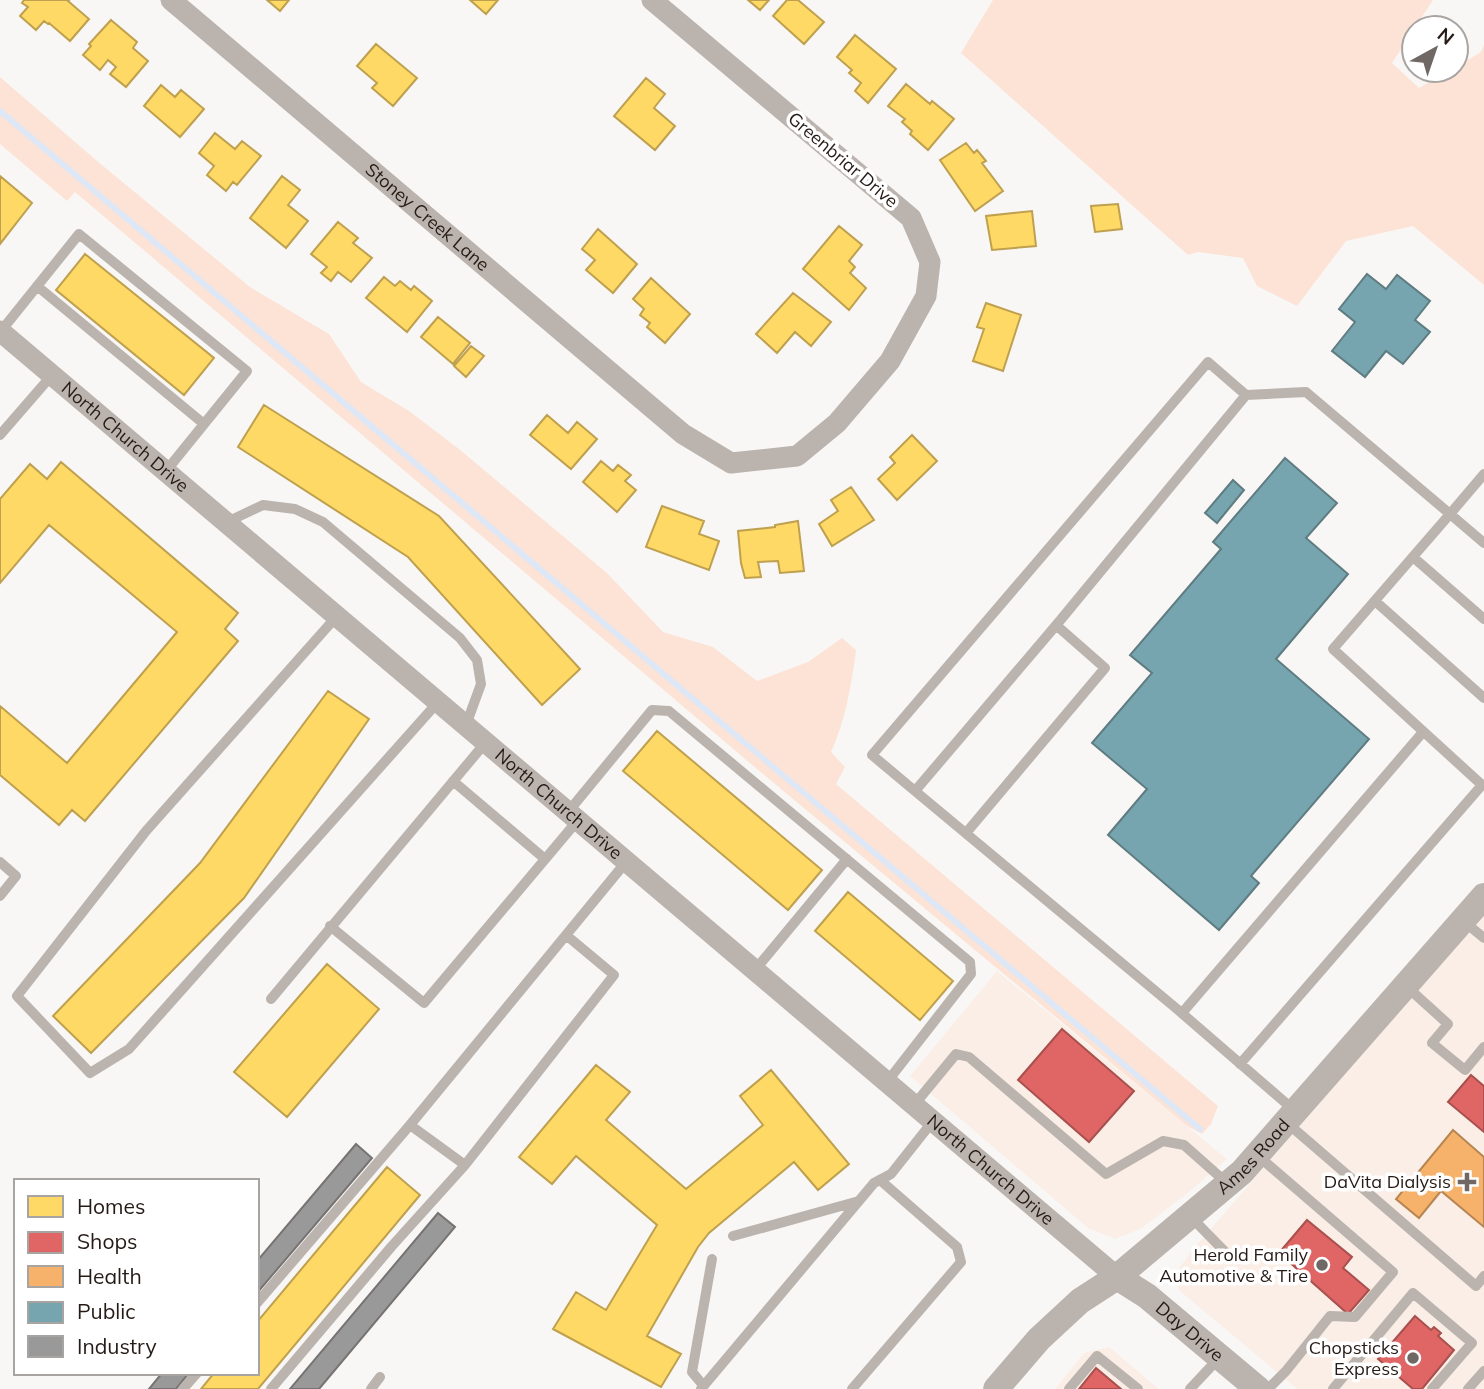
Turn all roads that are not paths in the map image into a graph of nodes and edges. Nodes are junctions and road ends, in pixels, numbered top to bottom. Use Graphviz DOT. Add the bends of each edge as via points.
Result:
graph roads {
  1 [pos="171,0"];
  2 [pos="652,0"];
  3 [pos="37,286"];
  4 [pos="0,331"];
  5 [pos="52,375"];
  6 [pos="1246,394"];
  7 [pos="204,424"];
  8 [pos="683,434"];
  9 [pos="0,435"];
  10 [pos="166,471"];
  11 [pos="1484,474"];
  12 [pos="1450,514"];
  13 [pos="226,523"];
  14 [pos="1484,543"];
  15 [pos="1413,557"];
  16 [pos="1375,601"];
  17 [pos="337,616"];
  18 [pos="1484,619"];
  19 [pos="1056,625"];
  20 [pos="1484,698"];
  21 [pos="438,702"];
  22 [pos="466,725"];
  23 [pos="1423,732"];
  24 [pos="486,742"];
  25 [pos="453,781"];
  26 [pos="1483,785"];
  27 [pos="915,791"];
  28 [pos="573,816"];
  29 [pos="966,833"];
  30 [pos="545,859"];
  31 [pos="847,859"];
  32 [pos="0,862"];
  33 [pos="626,862"];
  34 [pos="0,896"];
  35 [pos="1484,896"];
  36 [pos="1462,920"];
  37 [pos="330,926"];
  38 [pos="566,935"];
  39 [pos="1484,938"];
  40 [pos="755,970"];
  41 [pos="1405,986"];
  42 [pos="271,999"];
  43 [pos="1182,1013"];
  44 [pos="1484,1047"];
  45 [pos="1240,1064"];
  46 [pos="887,1082"];
  47 [pos="914,1105"];
  48 [pos="1290,1117"];
  49 [pos="933,1121"];
  50 [pos="410,1125"];
  51 [pos="1257,1155"];
  52 [pos="465,1165"];
  53 [pos="880,1180"];
  54 [pos="1228,1184"];
  55 [pos="859,1201"];
  56 [pos="1190,1216"];
  57 [pos="733,1236"];
  58 [pos="712,1259"];
  59 [pos="1232,1259"];
  60 [pos="1484,1276"];
  61 [pos="1117,1277"];
  62 [pos="259,1301"];
  63 [pos="1219,1357"];
  64 [pos="1484,1371"];
  65 [pos="195,1375"];
  66 [pos="380,1377"];
  67 [pos="702,1387"];
  68 [pos="183,1389"];
  69 [pos="271,1389"];
  70 [pos="371,1389"];
  71 [pos="852,1389"];
  72 [pos="996,1389"];
  73 [pos="1069,1389"];
  74 [pos="1138,1389"];
  75 [pos="1190,1389"];
  76 [pos="1258,1389"];
  77 [pos="1268,1389"];
  78 [pos="1333,1389"];
  79 [pos="1432,1389"];
  80 [pos="1468,1389"];
  1 -- 8 [label="street, Stoney Creek Lane"];
  2 -- 8 [label="street, Greenbriar Drive" via="911,218 930,262 926,296 890,361 837,424 797,456 732,463"];
  3 -- 4 [label="lane"];
  3 -- 7 [label="lane"];
  3 -- 7 [label="lane" via="79,234 247,371"];
  4 -- 5 [label="street, North Church Drive"];
  5 -- 9 [label="lane"];
  5 -- 10 [label="street, North Church Drive"];
  6 -- 12 [label="lane" via="1306,393"];
  6 -- 19 [label="lane"];
  6 -- 27 [label="lane" via="1208,362 872,755"];
  7 -- 10 [label="lane"];
  10 -- 13 [label="street, North Church Drive"];
  11 -- 12 [label="lane"];
  12 -- 14 [label="lane"];
  12 -- 15 [label="lane"];
  13 -- 17 [label="street, North Church Drive"];
  13 -- 22 [label="lane" via="263,505 295,509 323,522 460,638 477,660 481,684"];
  15 -- 16 [label="lane"];
  15 -- 18 [label="lane"];
  16 -- 20 [label="lane"];
  16 -- 23 [label="lane" via="1333,649"];
  17 -- 21 [label="street, North Church Drive"];
  17 -- 21 [label="lane" via="146,831 17,996 90,1073 129,1049"];
  19 -- 27 [label="lane"];
  19 -- 29 [label="lane" via="1105,668"];
  21 -- 22 [label="street, North Church Drive"];
  22 -- 24 [label="street, North Church Drive"];
  23 -- 26 [label="lane"];
  23 -- 43 [label="lane"];
  24 -- 25 [label="lane"];
  24 -- 28 [label="street, North Church Drive"];
  25 -- 30 [label="lane"];
  25 -- 37 [label="lane"];
  26 -- 45 [label="lane"];
  27 -- 29 [label="lane"];
  28 -- 30 [label="lane"];
  28 -- 31 [label="lane" via="652,710 669,711"];
  28 -- 33 [label="street, North Church Drive"];
  29 -- 43 [label="lane"];
  30 -- 37 [label="lane" via="424,1003"];
  31 -- 40 [label="lane"];
  31 -- 46 [label="lane" via="970,962 971,974"];
  32 -- 34 [label="lane" via="16,876"];
  33 -- 38 [label="lane"];
  33 -- 40 [label="street, North Church Drive"];
  35 -- 36 [label="street, Ames Road"];
  36 -- 39 [label="lane"];
  36 -- 41 [label="street, Ames Road"];
  37 -- 42 [label="lane"];
  38 -- 50 [label="lane"];
  38 -- 52 [label="lane" via="614,975"];
  40 -- 46 [label="street, North Church Drive"];
  41 -- 44 [label="lane" via="1448,1024 1432,1043 1465,1070"];
  41 -- 48 [label="street, Ames Road"];
  43 -- 45 [label="lane"];
  45 -- 48 [label="lane"];
  46 -- 47 [label="street, North Church Drive"];
  47 -- 49 [label="street, North Church Drive"];
  47 -- 54 [label="lane" via="956,1054 969,1056 1106,1174 1163,1141 1184,1145"];
  48 -- 51 [label="street, Ames Road"];
  48 -- 60 [label="lane" via="1476,1286"];
  49 -- 53 [label="lane" via="891,1174"];
  49 -- 61 [label="street, North Church Drive"];
  50 -- 52 [label="lane"];
  50 -- 62 [label="lane"];
  51 -- 54 [label="street, Ames Road"];
  51 -- 77 [label="lane" via="1393,1272 1355,1317 1329,1316"];
  52 -- 69 [label="lane"];
  53 -- 55 [label="lane"];
  53 -- 71 [label="lane" via="957,1247 961,1262"];
  54 -- 56 [label="street, Ames Road"];
  55 -- 57 [label="lane"];
  55 -- 67 [label="lane"];
  56 -- 59 [label="lane"];
  56 -- 61 [label="street, Ames Road"];
  58 -- 67 [label="lane" via="692,1372"];
  61 -- 63 [label="street, Day Drive" via="1147,1296"];
  61 -- 72 [label="street, Ames Road" via="1080,1301"];
  63 -- 75 [label="lane"];
  63 -- 76 [label="street, Day Drive"];
  64 -- 80 [label="lane"];
  65 -- 68 [label="lane"];
  66 -- 70 [label="lane"];
  73 -- 74 [label="lane" via="1097,1356"];
  78 -- 79 [label="lane" via="1413,1293 1472,1343"];
}
